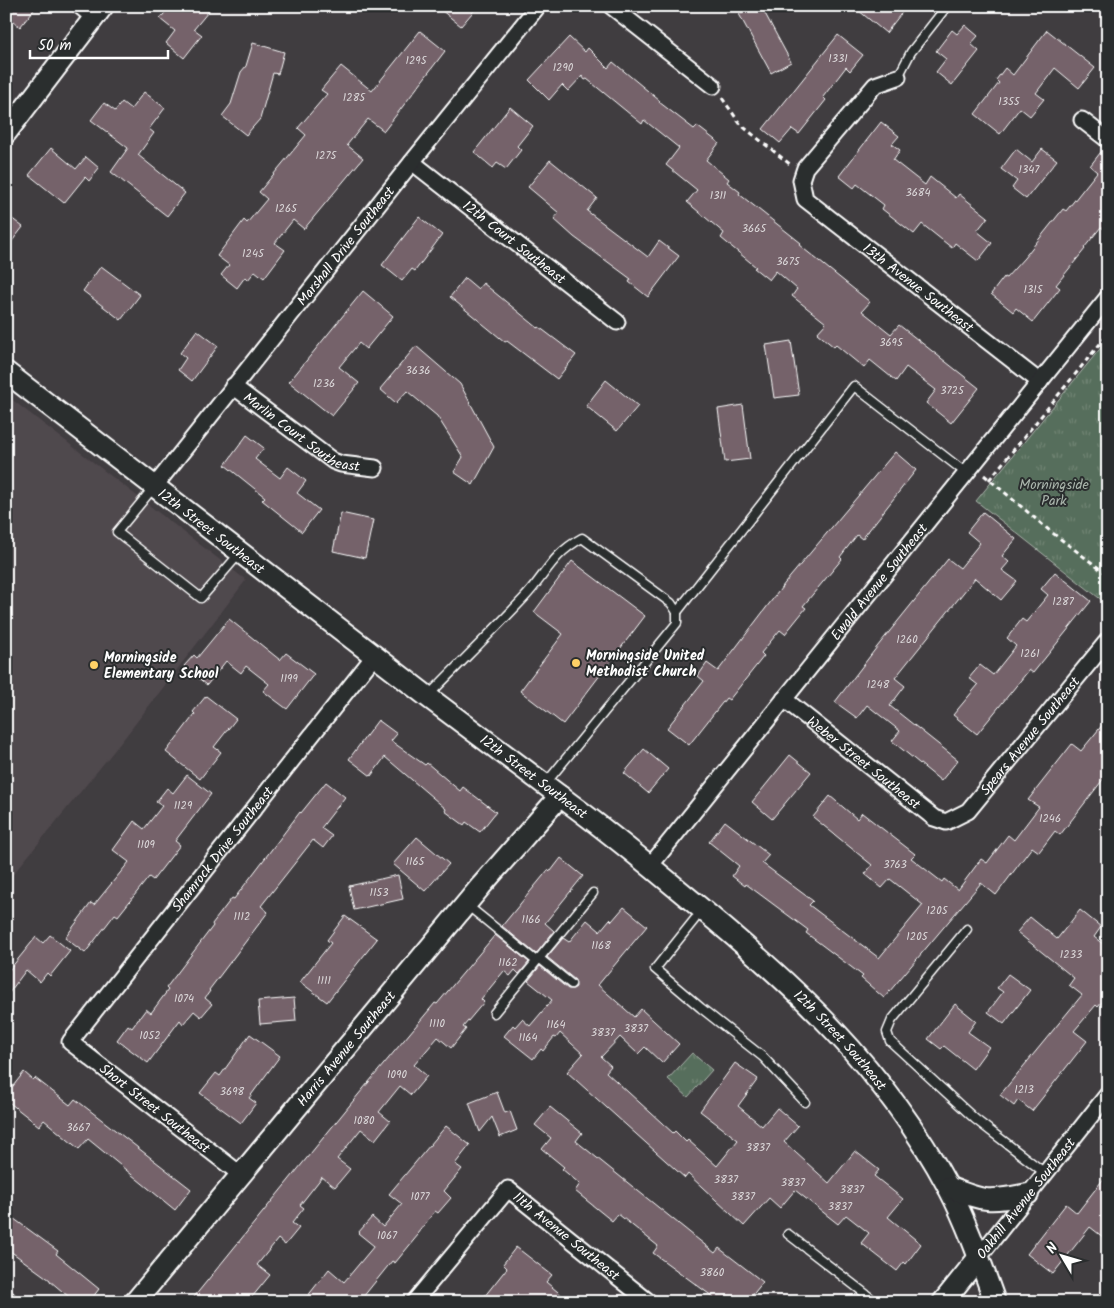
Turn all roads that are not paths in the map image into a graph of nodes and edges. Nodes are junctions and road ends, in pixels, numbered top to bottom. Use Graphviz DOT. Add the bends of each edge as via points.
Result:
graph roads {
  1 [pos="538,6"];
  2 [pos="611,6"];
  3 [pos="946,6"];
  4 [pos="92,10"];
  5 [pos="898,77"];
  6 [pos="713,86"];
  7 [pos="1082,120"];
  8 [pos="6,132"];
  9 [pos="1108,140"];
  10 [pos="412,162"];
  11 [pos="1108,297"];
  12 [pos="617,322"];
  13 [pos="6,372"];
  14 [pos="1040,382"];
  15 [pos="233,386"];
  16 [pos="375,468"];
  17 [pos="969,469"];
  18 [pos="154,487"];
  19 [pos="241,552"];
  20 [pos="677,612"];
  21 [pos="1108,640"];
  22 [pos="375,655"];
  23 [pos="428,696"];
  24 [pos="784,699"];
  25 [pos="552,790"];
  26 [pos="946,822"];
  27 [pos="650,866"];
  28 [pos="593,893"];
  29 [pos="466,904"];
  30 [pos="695,919"];
  31 [pos="967,929"];
  32 [pos="537,960"];
  33 [pos="571,984"];
  34 [pos="494,1013"];
  35 [pos="70,1042"];
  36 [pos="1108,1094"];
  37 [pos="805,1102"];
  38 [pos="1045,1173"];
  39 [pos="240,1174"];
  40 [pos="948,1187"];
  41 [pos="1028,1194"];
  42 [pos="788,1234"];
  43 [pos="979,1257"];
  44 [pos="6,1298"];
  45 [pos="10,1302"];
  46 [pos="135,1302"];
  47 [pos="414,1302"];
  48 [pos="649,1302"];
  49 [pos="876,1302"];
  50 [pos="943,1302"];
  51 [pos="995,1302"];
  1 -- 10 [label="street, Marshall Drive Southeast"];
  2 -- 6 [label="street"];
  3 -- 5 [label="lane" via="911,52"];
  4 -- 8 [label="main road"];
  5 -- 14 [label="street, 13th Avenue Southeast" via="875,85 805,168 802,182 805,199"];
  7 -- 9 [label="street"];
  10 -- 12 [label="street, 12th Court Southeast"];
  10 -- 15 [label="street, Marshall Drive Southeast"];
  11 -- 14 [label="street, Ewald Avenue Southeast"];
  13 -- 18 [label="main road, 12th Street Southeast"];
  14 -- 17 [label="street, Ewald Avenue Southeast"];
  15 -- 16 [label="street, Marlin Court Southeast" via="333,461"];
  15 -- 18 [label="street, Marshall Drive Southeast"];
  17 -- 20 [label="lane" via="854,386"];
  17 -- 24 [label="street, Ewald Avenue Southeast"];
  18 -- 19 [label="main road, 12th Street Southeast"];
  18 -- 19 [label="lane" via="117,532 201,598"];
  19 -- 22 [label="main road, 12th Street Southeast"];
  20 -- 23 [label="lane" via="671,603 582,538 556,556 526,596"];
  20 -- 25 [label="lane" via="677,623"];
  21 -- 26 [label="street, Spears Avenue Southeast" via="968,811"];
  22 -- 23 [label="main road, 12th Street Southeast"];
  22 -- 35 [label="street, Shamrock Drive Southeast"];
  23 -- 25 [label="main road, 12th Street Southeast"];
  24 -- 26 [label="street, Weber Street Southeast" via="934,818"];
  24 -- 27 [label="street, Ewald Avenue Southeast"];
  25 -- 27 [label="main road, 12th Street Southeast"];
  25 -- 29 [label="main road, Harris Avenue Southeast"];
  27 -- 40 [label="main road, 12th Street Southeast" via="796,990 846,1041 902,1113"];
  28 -- 32 [label="lane"];
  29 -- 32 [label="lane"];
  29 -- 39 [label="main road, Harris Avenue Southeast"];
  30 -- 37 [label="lane" via="655,969 748,1043"];
  31 -- 38 [label="lane" via="892,1020 887,1032 890,1041 975,1119"];
  32 -- 33 [label="lane"];
  32 -- 34 [label="lane"];
  35 -- 39 [label="street, Short Street Southeast"];
  36 -- 38 [label="street, Oakhill Avenue Southeast"];
  38 -- 41 [label="street, Oakhill Avenue Southeast"];
  39 -- 46 [label="main road, Harris Avenue Southeast"];
  40 -- 41 [label="main road" via="989,1200"];
  40 -- 43 [label="main road, 12th Street Southeast"];
  41 -- 43 [label="street, Oakhill Avenue Southeast"];
  42 -- 49 [label="lane"];
  43 -- 50 [label="main road, Oakhill Avenue Southeast"];
  43 -- 51 [label="main road, 12th Street Southeast"];
  44 -- 45 [label="street"];
  47 -- 48 [label="street, 11th Avenue Southeast" via="508,1189"];
}
